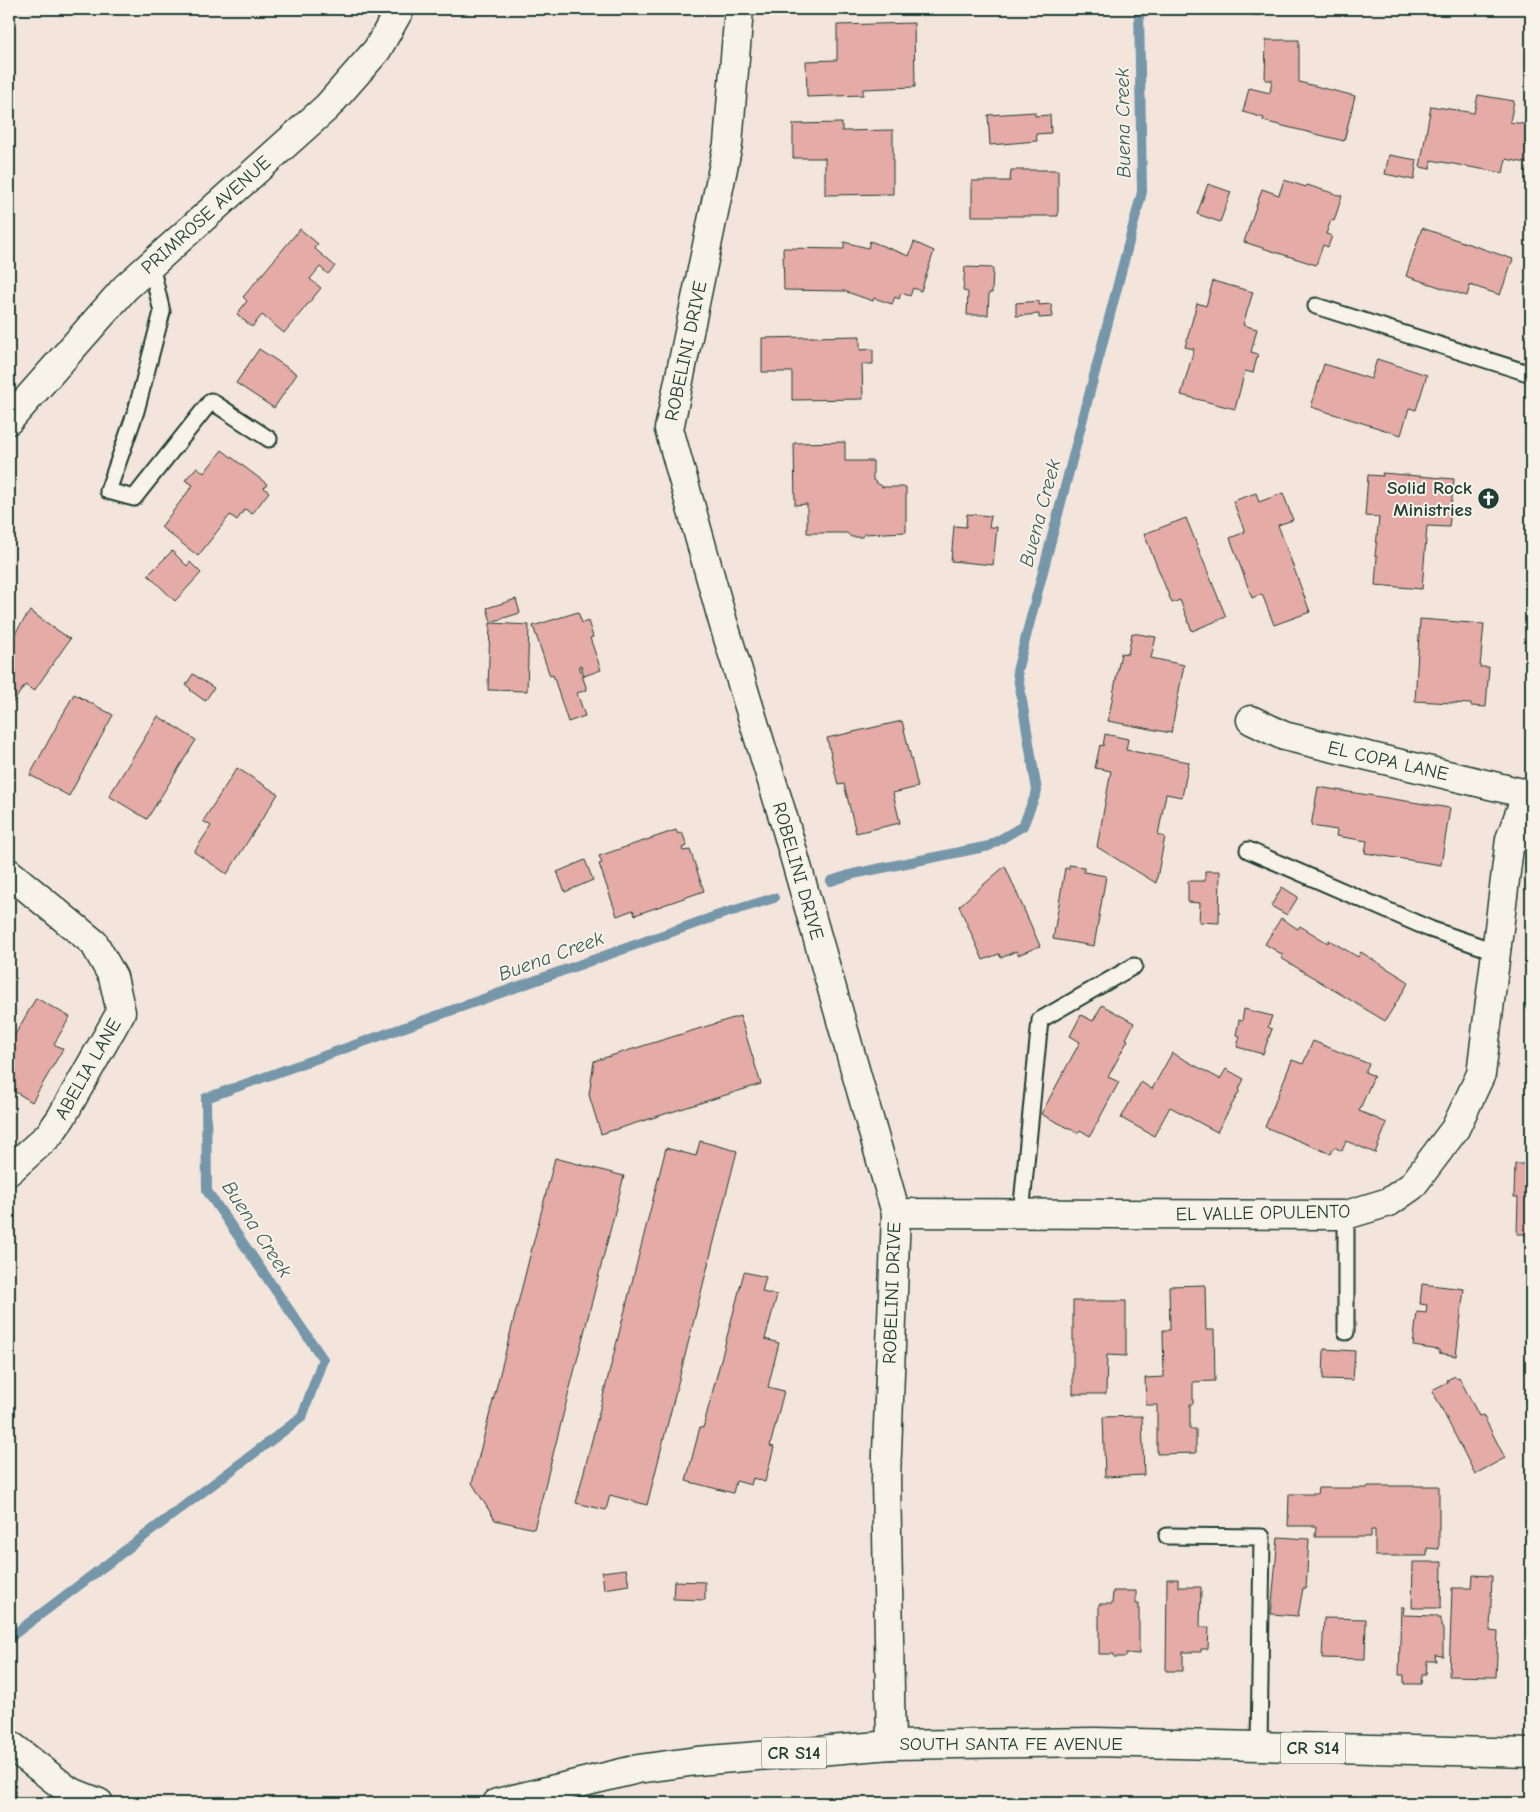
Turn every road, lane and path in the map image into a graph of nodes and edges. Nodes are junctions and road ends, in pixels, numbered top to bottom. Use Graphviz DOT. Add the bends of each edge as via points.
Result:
graph roads {
  1 [pos="400,9"];
  2 [pos="739,9"];
  3 [pos="151,265"];
  4 [pos="1316,306"];
  5 [pos="1531,374"];
  6 [pos="9,420"];
  7 [pos="269,439"];
  8 [pos="1251,720"];
  9 [pos="1529,792"];
  10 [pos="1521,842"];
  11 [pos="1248,850"];
  12 [pos="9,873"];
  13 [pos="1496,952"];
  14 [pos="1134,966"];
  15 [pos="9,1170"];
  16 [pos="896,1213"];
  17 [pos="1020,1214"];
  18 [pos="1346,1215"];
  19 [pos="1346,1332"];
  20 [pos="1167,1536"];
  21 [pos="9,1744"];
  22 [pos="891,1745"];
  23 [pos="1259,1746"];
  24 [pos="1531,1753"];
  25 [pos="99,1803"];
  26 [pos="497,1803"];
  1 -- 3 [label="main road, PRIMROSE AVENUE" via="377,50 327,107"];
  2 -- 16 [label="main road, ROBELINI DRIVE" via="728,144 669,429"];
  3 -- 6 [label="main road, PRIMROSE AVENUE" via="125,288"];
  3 -- 7 [label="lane" via="162,312 136,411 108,491 134,498 211,400"];
  4 -- 5 [label="lane"];
  8 -- 9 [label="main road, EL COPA LANE" via="1284,736"];
  9 -- 10 [label="main road, EL VALLE OPULENTO"];
  10 -- 13 [label="main road, EL VALLE OPULENTO"];
  11 -- 13 [label="lane" via="1430,929"];
  12 -- 15 [label="main road, ABELIA LANE" via="94,943 113,977 121,1012 61,1118 48,1136"];
  13 -- 18 [label="main road, EL VALLE OPULENTO" via="1481,1074 1455,1129 1412,1186 1389,1202"];
  14 -- 17 [label="lane" via="1040,1020"];
  16 -- 17 [label="main road, EL VALLE OPULENTO"];
  16 -- 22 [label="main road, ROBELINI DRIVE" via="886,1479"];
  17 -- 18 [label="main road, EL VALLE OPULENTO"];
  18 -- 19 [label="lane"];
  20 -- 23 [label="lane" via="1262,1537"];
  21 -- 25 [label="main road" via="69,1791"];
  22 -- 23 [label="main road, SOUTH SANTA FE AVENUE / CR S14" via="1095,1742"];
  22 -- 26 [label="main road, SOUTH SANTA FE AVENUE / CR S14" via="638,1769"];
  23 -- 24 [label="main road, SOUTH SANTA FE AVENUE / CR S14"];
}
